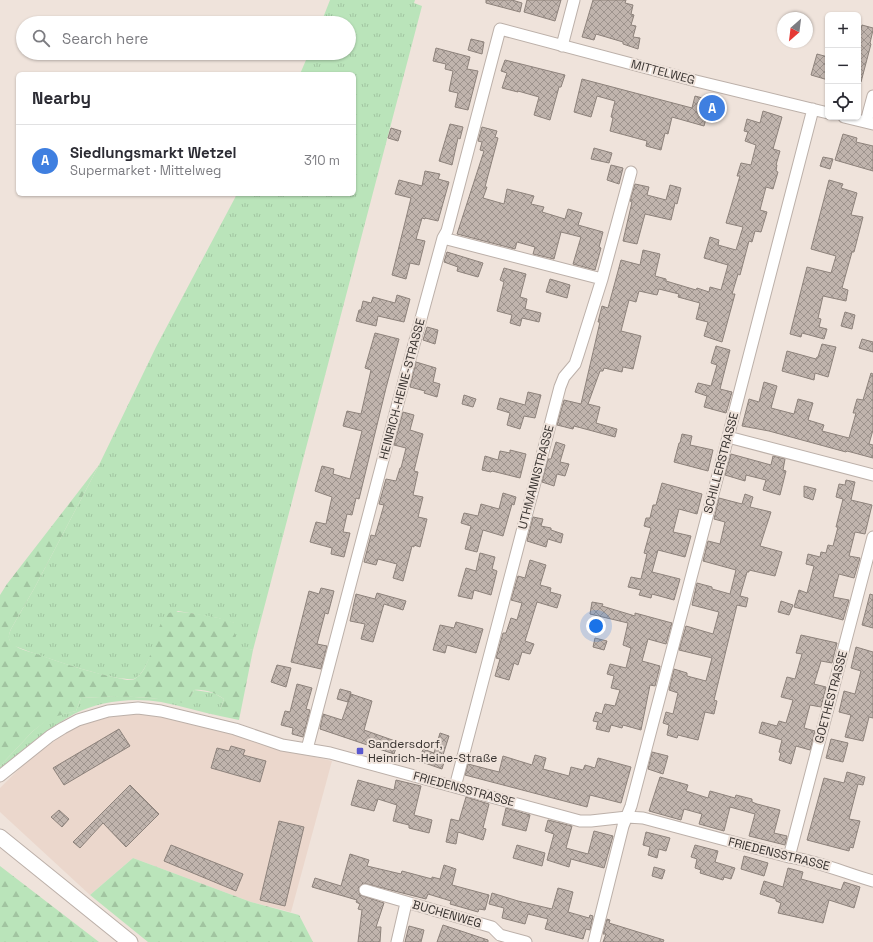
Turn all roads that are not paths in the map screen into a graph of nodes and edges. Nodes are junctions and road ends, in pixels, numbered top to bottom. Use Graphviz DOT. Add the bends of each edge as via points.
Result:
graph roads {
  1 [pos="574,0"];
  2 [pos="500,29"];
  3 [pos="562,46"];
  4 [pos="873,96"];
  5 [pos="813,109"];
  6 [pos="825,112"];
  7 [pos="857,120"];
  8 [pos="870,123"];
  9 [pos="631,172"];
  10 [pos="442,238"];
  11 [pos="602,279"];
  12 [pos="728,438"];
  13 [pos="873,475"];
  14 [pos="873,537"];
  15 [pos="307,749"];
  16 [pos="0,776"];
  17 [pos="455,787"];
  18 [pos="627,817"];
  19 [pos="0,837"];
  20 [pos="0,847"];
  21 [pos="15,850"];
  22 [pos="789,857"];
  23 [pos="873,881"];
  24 [pos="365,890"];
  25 [pos="406,903"];
  26 [pos="130,942"];
  27 [pos="397,942"];
  28 [pos="526,942"];
  29 [pos="594,942"];
  1 -- 3 [label="street"];
  2 -- 3 [label="street, MITTELWEG"];
  2 -- 10 [label="street, HEINRICH-HEINE-STRASSE" via="447,231"];
  3 -- 5 [label="street, MITTELWEG"];
  4 -- 8 [label="street"];
  5 -- 6 [label="street, MITTELWEG"];
  5 -- 12 [label="street, SCHILLERSTRASSE"];
  7 -- 8 [label="street"];
  9 -- 11 [label="street, UTHMANNSTRASSE"];
  10 -- 11 [label="street"];
  10 -- 15 [label="street, HEINRICH-HEINE-STRASSE"];
  11 -- 17 [label="street, UTHMANNSTRASSE" via="575,364 564,377 560,387"];
  12 -- 13 [label="street"];
  12 -- 18 [label="street, SCHILLERSTRASSE"];
  14 -- 22 [label="street, GOETHESTRASSE"];
  15 -- 16 [label="street, FRIEDENSSTRASSE" via="282,745 204,721 149,709 125,708 93,714 62,728"];
  15 -- 17 [label="street, FRIEDENSSTRASSE"];
  17 -- 18 [label="street, FRIEDENSSTRASSE" via="580,820"];
  18 -- 22 [label="street, FRIEDENSSTRASSE" via="653,820"];
  18 -- 29 [label="street, SCHILLERSTRASSE"];
  19 -- 21 [label="street"];
  20 -- 21 [label="street"];
  21 -- 26 [label="street"];
  22 -- 23 [label="street, FRIEDENSSTRASSE" via="831,866"];
  24 -- 25 [label="street, BUCHENWEG"];
  25 -- 27 [label="street"];
  25 -- 28 [label="street, BUCHENWEG" via="492,927 500,935"];
}
